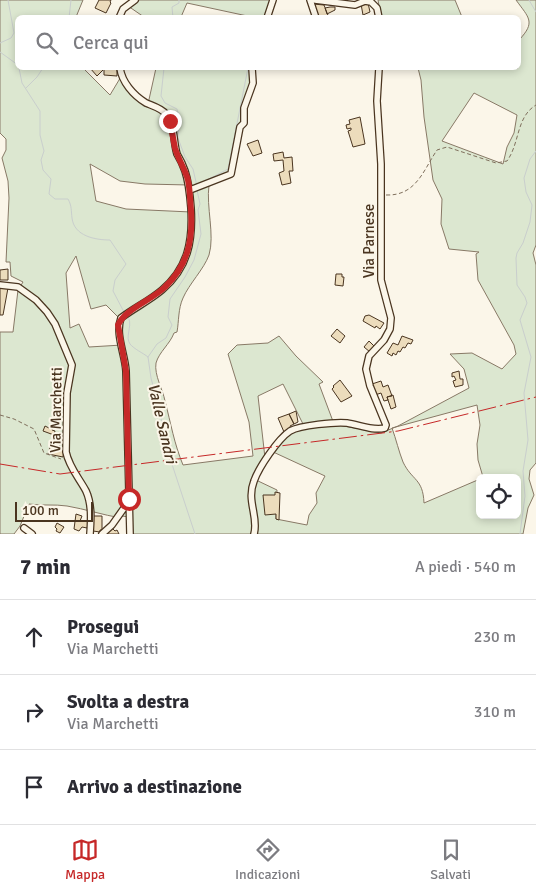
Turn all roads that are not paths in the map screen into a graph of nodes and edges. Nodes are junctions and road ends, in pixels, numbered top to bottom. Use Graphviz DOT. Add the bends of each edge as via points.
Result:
graph roads {
  1 [pos="135,0"];
  2 [pos="273,0"];
  3 [pos="310,0"];
  4 [pos="315,0"];
  5 [pos="355,2"];
  6 [pos="120,15"];
  7 [pos="267,15"];
  8 [pos="315,15"];
  9 [pos="378,15"];
  10 [pos="120,70"];
  11 [pos="252,70"];
  12 [pos="379,70"];
  13 [pos="195,188"];
  14 [pos="0,285"];
  15 [pos="129,499"];
  16 [pos="24,528"];
  17 [pos="32,534"];
  18 [pos="90,534"];
  19 [pos="102,534"];
  20 [pos="130,534"];
  21 [pos="254,534"];
  1 -- 6 [label="street"];
  2 -- 7 [label="street"];
  3 -- 8 [label="street"];
  4 -- 5 [label="street"];
  5 -- 9 [label="street" via="371,2"];
  10 -- 13 [label="street" via="123,80 137,96 167,115 176,149"];
  11 -- 13 [label="street" via="251,90 244,108 244,123 240,127 231,174"];
  12 -- 21 [label="street, Via Parnese" via="380,280 391,318 390,329 369,356 366,369 385,428 378,430 346,423 307,426 291,431 279,442 254,481 251,494"];
  13 -- 15 [label="street" via="192,236 183,263 168,284 121,318 118,325 126,364"];
  14 -- 18 [label="street, Via Marchetti" via="18,287 47,312 56,324 72,365 67,393 66,452 90,502"];
  15 -- 19 [label="street"];
  15 -- 20 [label="street"];
  16 -- 17 [label="street"];
}
